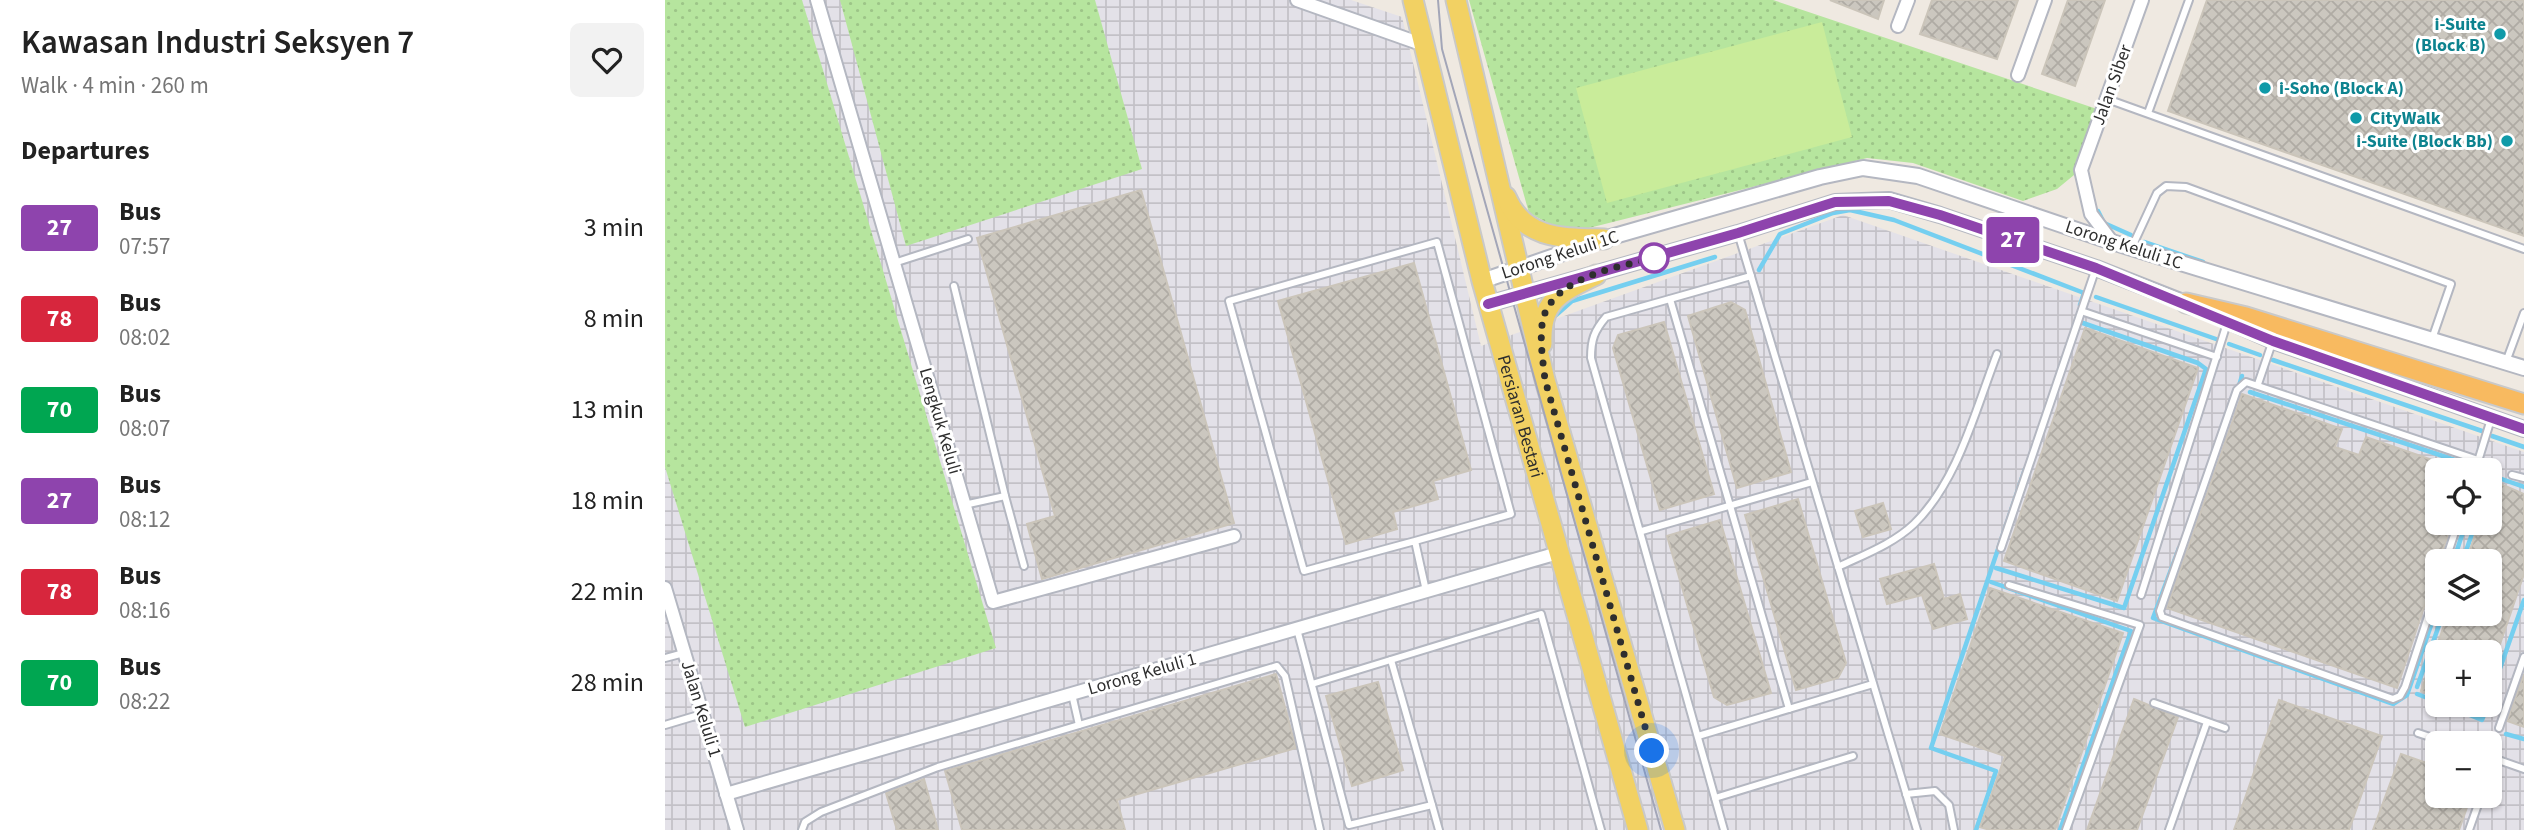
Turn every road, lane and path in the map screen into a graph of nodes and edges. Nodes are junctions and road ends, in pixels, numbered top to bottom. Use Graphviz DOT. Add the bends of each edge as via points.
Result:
graph roads {
  1 [pos="817,0"];
  2 [pos="1297,0"];
  3 [pos="1413,0"];
  4 [pos="1456,0"];
  5 [pos="1908,0"];
  6 [pos="2045,0"];
  7 [pos="2142,0"];
  8 [pos="2189,0"];
  9 [pos="1898,26"];
  10 [pos="1424,45"];
  11 [pos="2018,75"];
  12 [pos="2107,99"];
  13 [pos="2148,113"];
  14 [pos="2178,114"];
  15 [pos="2199,122"];
  16 [pos="2174,123"];
  17 [pos="2196,131"];
  18 [pos="1494,163"];
  19 [pos="1738,233"];
  20 [pos="968,239"];
  21 [pos="1604,239"];
  22 [pos="2112,242"];
  23 [pos="2131,248"];
  24 [pos="2524,249"];
  25 [pos="894,263"];
  26 [pos="1517,268"];
  27 [pos="2096,268"];
  28 [pos="1596,275"];
  29 [pos="1751,276"];
  30 [pos="1482,281"];
  31 [pos="954,286"];
  32 [pos="1523,294"];
  33 [pos="1670,299"];
  34 [pos="2186,303"];
  35 [pos="1488,304"];
  36 [pos="2084,312"];
  37 [pos="2524,313"];
  38 [pos="2228,320"];
  39 [pos="2432,339"];
  40 [pos="2273,341"];
  41 [pos="1997,354"];
  42 [pos="2217,357"];
  43 [pos="2505,364"];
  44 [pos="2524,368"];
  45 [pos="1545,380"];
  46 [pos="2258,384"];
  47 [pos="2524,404"];
  48 [pos="2491,417"];
  49 [pos="2524,429"];
  50 [pos="2472,458"];
  51 [pos="2479,458"];
  52 [pos="2512,475"];
  53 [pos="2524,478"];
  54 [pos="1812,482"];
  55 [pos="1005,496"];
  56 [pos="964,505"];
  57 [pos="1730,506"];
  58 [pos="1642,531"];
  59 [pos="1234,536"];
  60 [pos="1415,541"];
  61 [pos="2001,548"];
  62 [pos="1558,553"];
  63 [pos="1024,566"];
  64 [pos="1838,567"];
  65 [pos="2009,585"];
  66 [pos="665,588"];
  67 [pos="1426,591"];
  68 [pos="2141,595"];
  69 [pos="2425,626"];
  70 [pos="1297,629"];
  71 [pos="684,653"];
  72 [pos="2524,657"];
  73 [pos="665,658"];
  74 [pos="1391,660"];
  75 [pos="1312,684"];
  76 [pos="1873,684"];
  77 [pos="1072,694"];
  78 [pos="2154,703"];
  79 [pos="1789,709"];
  80 [pos="702,714"];
  81 [pos="2207,722"];
  82 [pos="665,725"];
  83 [pos="1079,725"];
  84 [pos="2225,728"];
  85 [pos="2499,728"];
  86 [pos="2418,733"];
  87 [pos="2425,735"];
  88 [pos="1698,736"];
  89 [pos="1853,756"];
  90 [pos="2502,761"];
  91 [pos="2524,769"];
  92 [pos="726,794"];
  93 [pos="1906,794"];
  94 [pos="1715,798"];
  95 [pos="1432,805"];
  96 [pos="2477,808"];
  97 [pos="737,830"];
  98 [pos="802,830"];
  99 [pos="1320,830"];
  100 [pos="1439,830"];
  101 [pos="1601,830"];
  102 [pos="1638,830"];
  103 [pos="1675,830"];
  104 [pos="1724,830"];
  105 [pos="1917,830"];
  106 [pos="1954,830"];
  107 [pos="2066,830"];
  108 [pos="2169,830"];
  109 [pos="2469,830"];
  1 -- 25 [label="street, Lengkuk Keluli"];
  2 -- 10 [label="street"];
  3 -- 10 [label="main road, Persiaran Bestari"];
  4 -- 18 [label="main road, Persiaran Bestari"];
  5 -- 9 [label="street"];
  6 -- 11 [label="street"];
  7 -- 12 [label="street, Jalan Siber"];
  8 -- 13 [label="lane"];
  10 -- 30 [label="main road, Persiaran Bestari"];
  12 -- 13 [label="lane"];
  12 -- 22 [label="street, Jalan Siber" via="2081,170 2091,214"];
  13 -- 16 [label="lane"];
  14 -- 16 [label="lane"];
  15 -- 17 [label="lane"];
  16 -- 17 [label="lane"];
  17 -- 24 [label="lane"];
  18 -- 21 [label="main road" via="1512,210 1527,226 1551,237"];
  18 -- 26 [label="main road, Persiaran Bestari"];
  19 -- 27 [label="street, Lorong Keluli 1C" via="1835,202 1889,201"];
  19 -- 28 [label="street, Lorong Keluli 1C"];
  19 -- 29 [label="lane"];
  20 -- 25 [label="lane"];
  21 -- 22 [label="street, Lorong Keluli 1C" via="1863,168 1918,176"];
  21 -- 26 [label="street, Lorong Keluli 1C"];
  22 -- 23 [label="street, Lorong Keluli 1C"];
  23 -- 39 [label="street, Lorong Keluli 1C"];
  23 -- 39 [label="lane" via="2157,192 2165,186 2186,187 2451,284"];
  25 -- 56 [label="street, Lengkuk Keluli"];
  26 -- 30 [label="street, Lorong Keluli 1C"];
  26 -- 32 [label="main road, Persiaran Bestari"];
  27 -- 34 [label="street, Lorong Keluli 1C"];
  27 -- 36 [label="lane"];
  28 -- 32 [label="street, Lorong Keluli 1C"];
  28 -- 45 [label="main road" via="1561,292 1548,306 1542,331"];
  29 -- 33 [label="lane"];
  29 -- 54 [label="lane"];
  30 -- 35 [label="main road, Persiaran Bestari"];
  31 -- 55 [label="lane"];
  32 -- 35 [label="street, Lorong Keluli 1C"];
  32 -- 45 [label="main road, Persiaran Bestari"];
  33 -- 57 [label="lane"];
  33 -- 58 [label="lane" via="1606,317 1591,342 1591,358"];
  34 -- 38 [label="street, Lorong Keluli 1C"];
  34 -- 47 [label="highway" via="2246,317"];
  35 -- 62 [label="main road, Persiaran Bestari"];
  36 -- 42 [label="lane"];
  36 -- 61 [label="lane"];
  37 -- 43 [label="lane"];
  38 -- 40 [label="street, Lorong Keluli 1C"];
  38 -- 42 [label="lane"];
  39 -- 43 [label="street, Lorong Keluli 1C"];
  40 -- 46 [label="lane"];
  40 -- 48 [label="street, Lorong Keluli 1C"];
  41 -- 64 [label="lane" via="1957,457 1928,506 1890,542"];
  42 -- 68 [label="lane"];
  43 -- 44 [label="street, Lorong Keluli 1C"];
  45 -- 103 [label="main road, Persiaran Bestari"];
  46 -- 50 [label="lane"];
  46 -- 69 [label="lane" via="2246,382 2237,390 2160,607 2162,617 2393,699 2405,687"];
  48 -- 49 [label="street, Lorong Keluli 1C"];
  48 -- 51 [label="lane"];
  52 -- 53 [label="lane"];
  54 -- 57 [label="lane"];
  54 -- 64 [label="lane"];
  55 -- 56 [label="lane"];
  55 -- 63 [label="lane"];
  56 -- 59 [label="street, Lengkuk Keluli" via="993,602"];
  57 -- 58 [label="lane"];
  57 -- 79 [label="lane"];
  58 -- 88 [label="lane"];
  60 -- 60 [label="lane" via="1511,514 1437,242 1229,300 1304,571"];
  60 -- 67 [label="lane"];
  62 -- 67 [label="street, Lorong Keluli 1"];
  62 -- 102 [label="main road, Persiaran Bestari"];
  64 -- 76 [label="lane"];
  65 -- 107 [label="lane" via="2140,625"];
  66 -- 71 [label="street, Jalan Keluli 1"];
  67 -- 70 [label="street, Lorong Keluli 1"];
  70 -- 75 [label="lane"];
  70 -- 77 [label="street, Lorong Keluli 1"];
  71 -- 73 [label="lane"];
  71 -- 80 [label="street, Jalan Keluli 1"];
  72 -- 85 [label="lane"];
  74 -- 75 [label="lane"];
  74 -- 95 [label="lane"];
  74 -- 101 [label="lane" via="1541,614"];
  75 -- 95 [label="lane" via="1349,825"];
  76 -- 79 [label="lane"];
  76 -- 93 [label="lane"];
  77 -- 83 [label="lane"];
  77 -- 92 [label="street, Lorong Keluli 1"];
  78 -- 81 [label="lane"];
  79 -- 88 [label="lane"];
  80 -- 82 [label="lane"];
  80 -- 92 [label="street, Jalan Keluli 1"];
  81 -- 84 [label="lane"];
  81 -- 108 [label="lane"];
  83 -- 98 [label="lane" via="938,768 834,807 805,822"];
  83 -- 99 [label="lane" via="1277,666 1285,676"];
  86 -- 87 [label="lane"];
  88 -- 94 [label="lane"];
  89 -- 94 [label="lane"];
  90 -- 91 [label="lane"];
  92 -- 97 [label="street, Jalan Keluli 1"];
  93 -- 105 [label="lane"];
  93 -- 106 [label="lane" via="1935,791 1944,796"];
  94 -- 104 [label="lane"];
  95 -- 100 [label="lane"];
  96 -- 109 [label="lane"];
}
